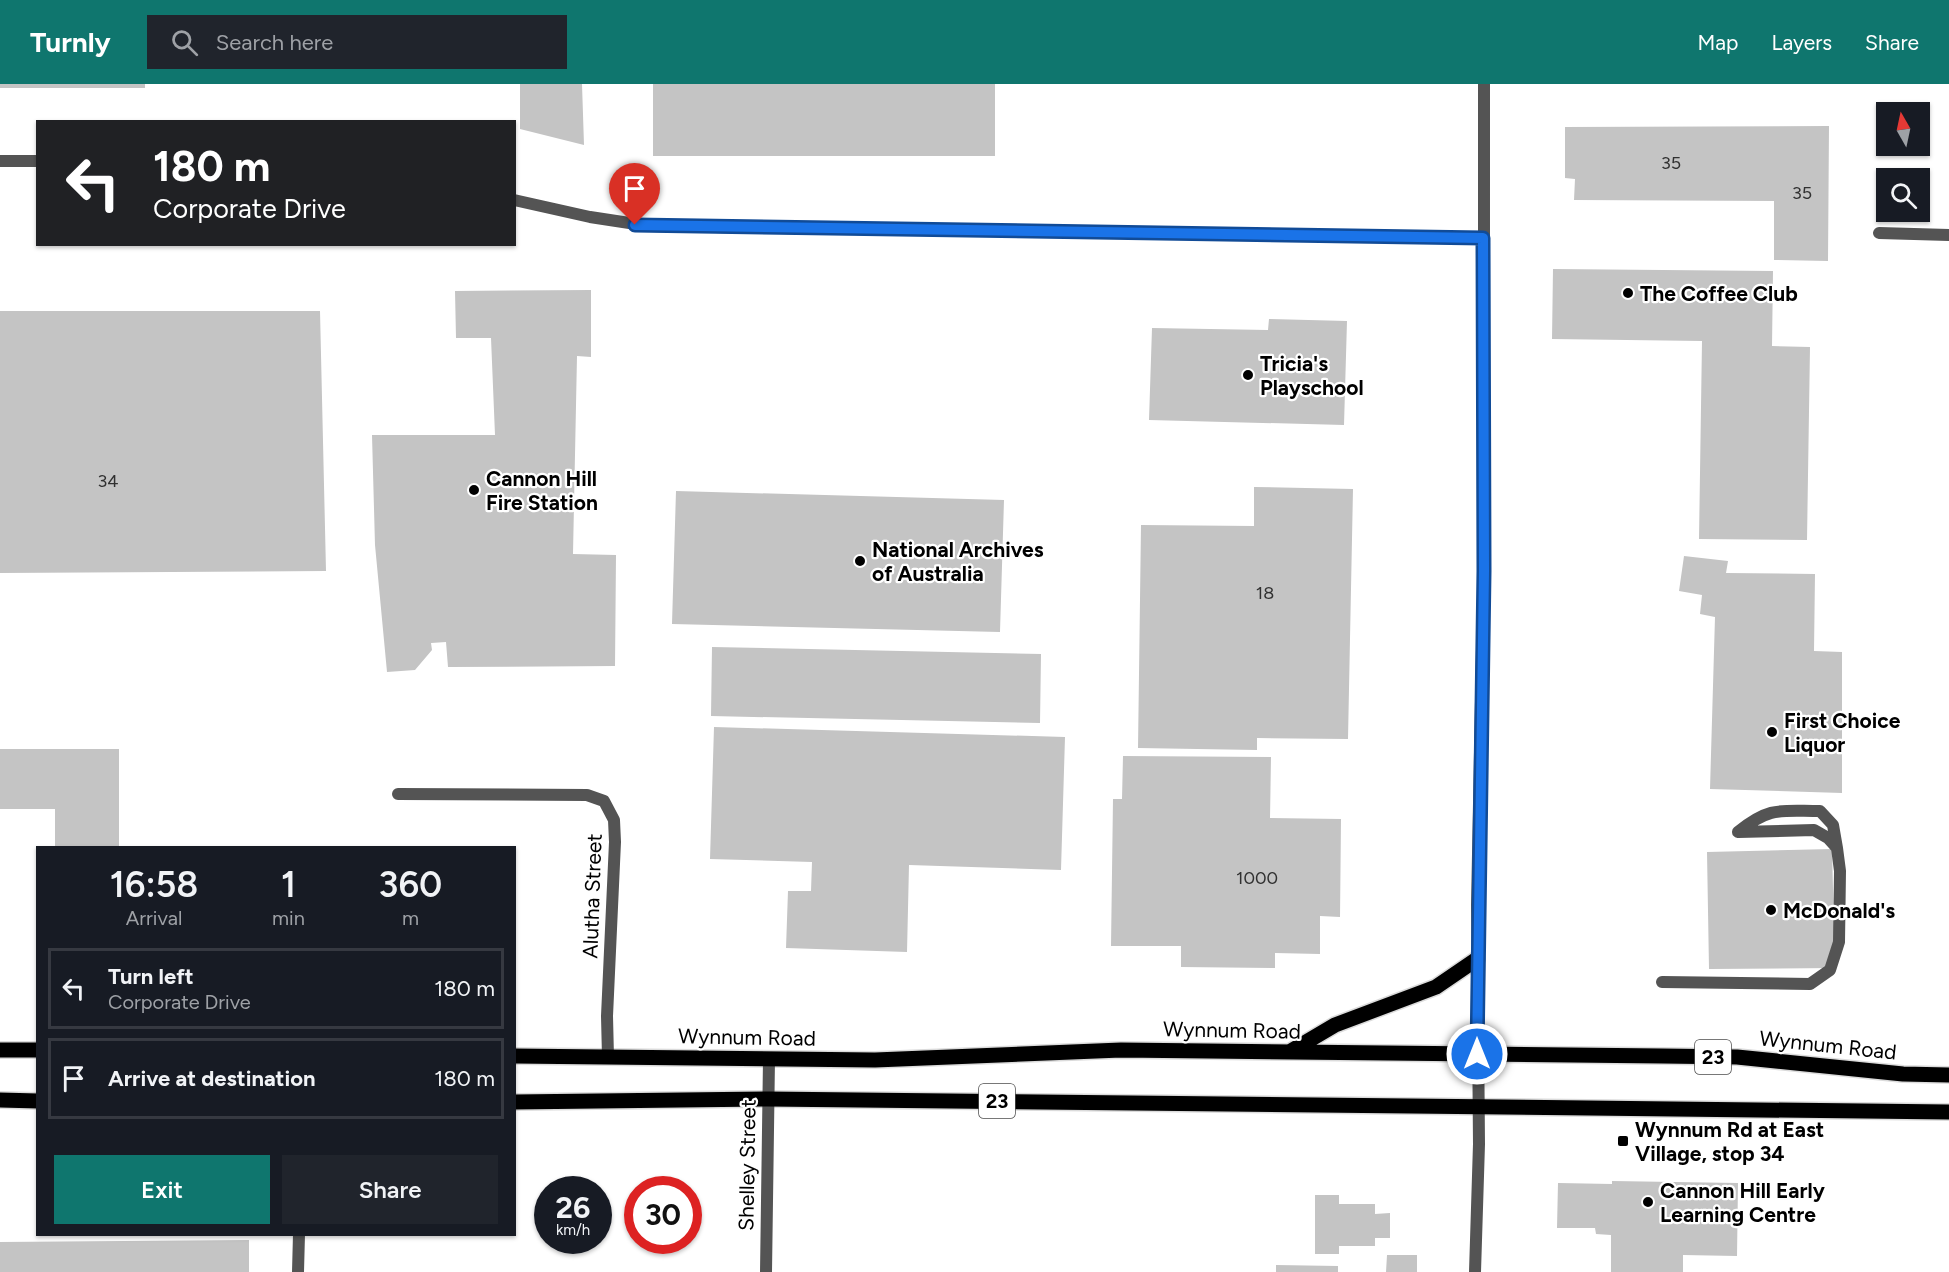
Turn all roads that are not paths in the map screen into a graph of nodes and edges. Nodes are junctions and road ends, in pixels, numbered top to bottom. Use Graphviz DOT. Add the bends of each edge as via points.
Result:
graph roads {
  1 [pos="1484,84"];
  2 [pos="0,161"];
  3 [pos="36,161"];
  4 [pos="516,200"];
  5 [pos="1879,233"];
  6 [pos="1949,235"];
  7 [pos="1483,238"];
  8 [pos="398,794"];
  9 [pos="1837,848"];
  10 [pos="1477,959"];
  11 [pos="1662,982"];
  12 [pos="0,1050"];
  13 [pos="36,1050"];
  14 [pos="1291,1051"];
  15 [pos="1477,1054"];
  16 [pos="516,1056"];
  17 [pos="608,1056"];
  18 [pos="769,1059"];
  19 [pos="1949,1075"];
  20 [pos="768,1099"];
  21 [pos="0,1100"];
  22 [pos="36,1101"];
  23 [pos="516,1102"];
  24 [pos="1479,1106"];
  25 [pos="1949,1112"];
  26 [pos="299,1236"];
  27 [pos="298,1272"];
  28 [pos="766,1272"];
  29 [pos="1475,1272"];
  1 -- 7 [label="street"];
  2 -- 3 [label="street"];
  4 -- 7 [label="street" via="650,226"];
  5 -- 6 [label="street"];
  7 -- 10 [label="street" via="1483,689"];
  8 -- 17 [label="street, Alutha Street" via="587,795 604,801 614,820 615,842"];
  9 -- 9 [label="street" via="1833,825 1820,811 1774,811 1759,815 1738,832 1814,830"];
  9 -- 11 [label="street" via="1839,942 1830,970 1810,984"];
  10 -- 14 [label="main road" via="1436,987 1335,1025"];
  10 -- 15 [label="street"];
  12 -- 13 [label="main road"];
  14 -- 15 [label="main road, Wynnum Road / 23"];
  14 -- 18 [label="main road, Wynnum Road / 23" via="1121,1050 940,1058"];
  15 -- 19 [label="main road, Wynnum Road / 23" via="1737,1057"];
  15 -- 24 [label="street"];
  16 -- 17 [label="main road, Wynnum Road / 23"];
  17 -- 18 [label="main road, Wynnum Road / 23"];
  18 -- 20 [label="street, Shelley Street"];
  20 -- 23 [label="main road, 23"];
  20 -- 24 [label="main road, 23"];
  20 -- 28 [label="street, Shelley Street"];
  21 -- 22 [label="main road"];
  24 -- 25 [label="main road, 23"];
  24 -- 29 [label="street"];
  26 -- 27 [label="street"];
}
